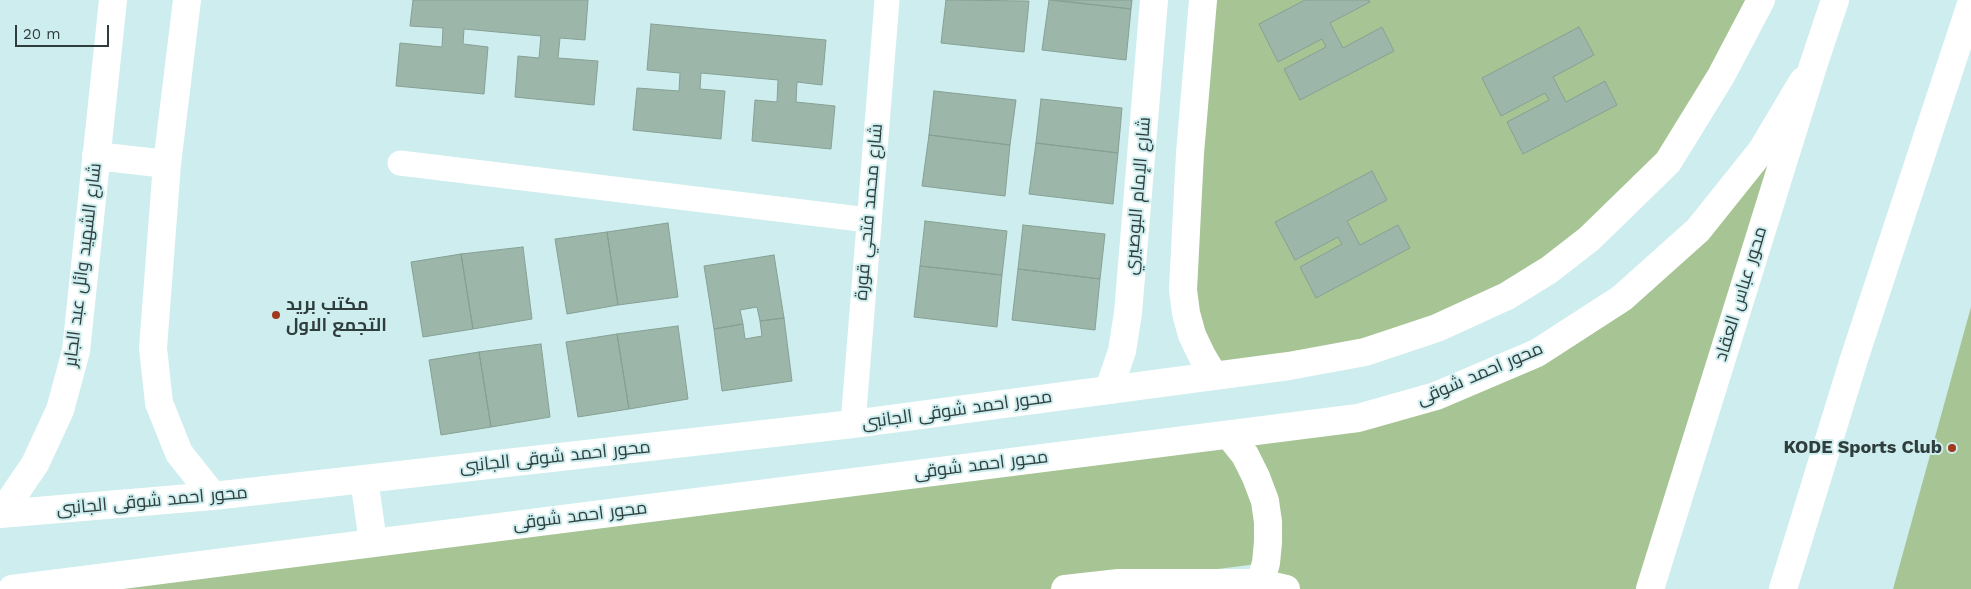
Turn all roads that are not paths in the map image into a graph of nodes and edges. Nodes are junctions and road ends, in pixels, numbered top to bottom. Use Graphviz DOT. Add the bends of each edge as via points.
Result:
graph roads {
  1 [pos="113,0"];
  2 [pos="186,0"];
  3 [pos="887,0"];
  4 [pos="1154,0"];
  5 [pos="1204,0"];
  6 [pos="1761,0"];
  7 [pos="1835,0"];
  8 [pos="1971,4"];
  9 [pos="1814,63"];
  10 [pos="96,156"];
  11 [pos="400,163"];
  12 [pos="167,164"];
  13 [pos="868,220"];
  14 [pos="1214,376"];
  15 [pos="1108,390"];
  16 [pos="852,424"];
  17 [pos="1230,435"];
  18 [pos="364,479"];
  19 [pos="213,496"];
  20 [pos="0,514"];
  21 [pos="373,542"];
  22 [pos="1260,583"];
  23 [pos="12,589"];
  24 [pos="1065,589"];
  25 [pos="1286,589"];
  26 [pos="1650,589"];
  27 [pos="1783,589"];
  1 -- 10 [label="street, شارع الشهيد وائل عبد الجابر"];
  2 -- 12 [label="street"];
  3 -- 13 [label="street, شارع محمد فتحي قورة"];
  4 -- 15 [label="street, شارع الإمام البوصيري" via="1128,313 1122,351"];
  5 -- 14 [label="street" via="1190,153 1183,290 1192,335"];
  6 -- 14 [label="street, محور احمد شوقى الجانبى" via="1721,76 1668,162 1589,239 1549,270 1507,296 1437,328 1364,352"];
  7 -- 9 [label="street, محور عباس العقاد"];
  8 -- 27 [label="street" via="1854,359"];
  9 -- 17 [label="street, محور احمد شوقى" via="1762,150 1698,230 1622,298 1537,353 1436,396 1358,418"];
  9 -- 26 [label="street, محور عباس العقاد"];
  10 -- 12 [label="street"];
  10 -- 20 [label="street, شارع الشهيد وائل عبد الجابر" via="76,351 60,410 35,464"];
  11 -- 13 [label="street"];
  12 -- 19 [label="street" via="153,348 159,403 179,453"];
  13 -- 16 [label="street, شارع محمد فتحي قورة"];
  14 -- 15 [label="street, محور احمد شوقى الجانبى"];
  15 -- 16 [label="street, محور احمد شوقى الجانبى"];
  16 -- 18 [label="street, محور احمد شوقى الجانبى"];
  17 -- 21 [label="street, محور احمد شوقى"];
  17 -- 22 [label="street" via="1245,455 1265,501 1268,542"];
  18 -- 19 [label="street, محور احمد شوقى الجانبى"];
  18 -- 21 [label="street"];
  19 -- 20 [label="street, محور احمد شوقى الجانبى"];
  21 -- 23 [label="street, محور احمد شوقى"];
  22 -- 24 [label="street" via="1119,583"];
  22 -- 25 [label="street"];
}
